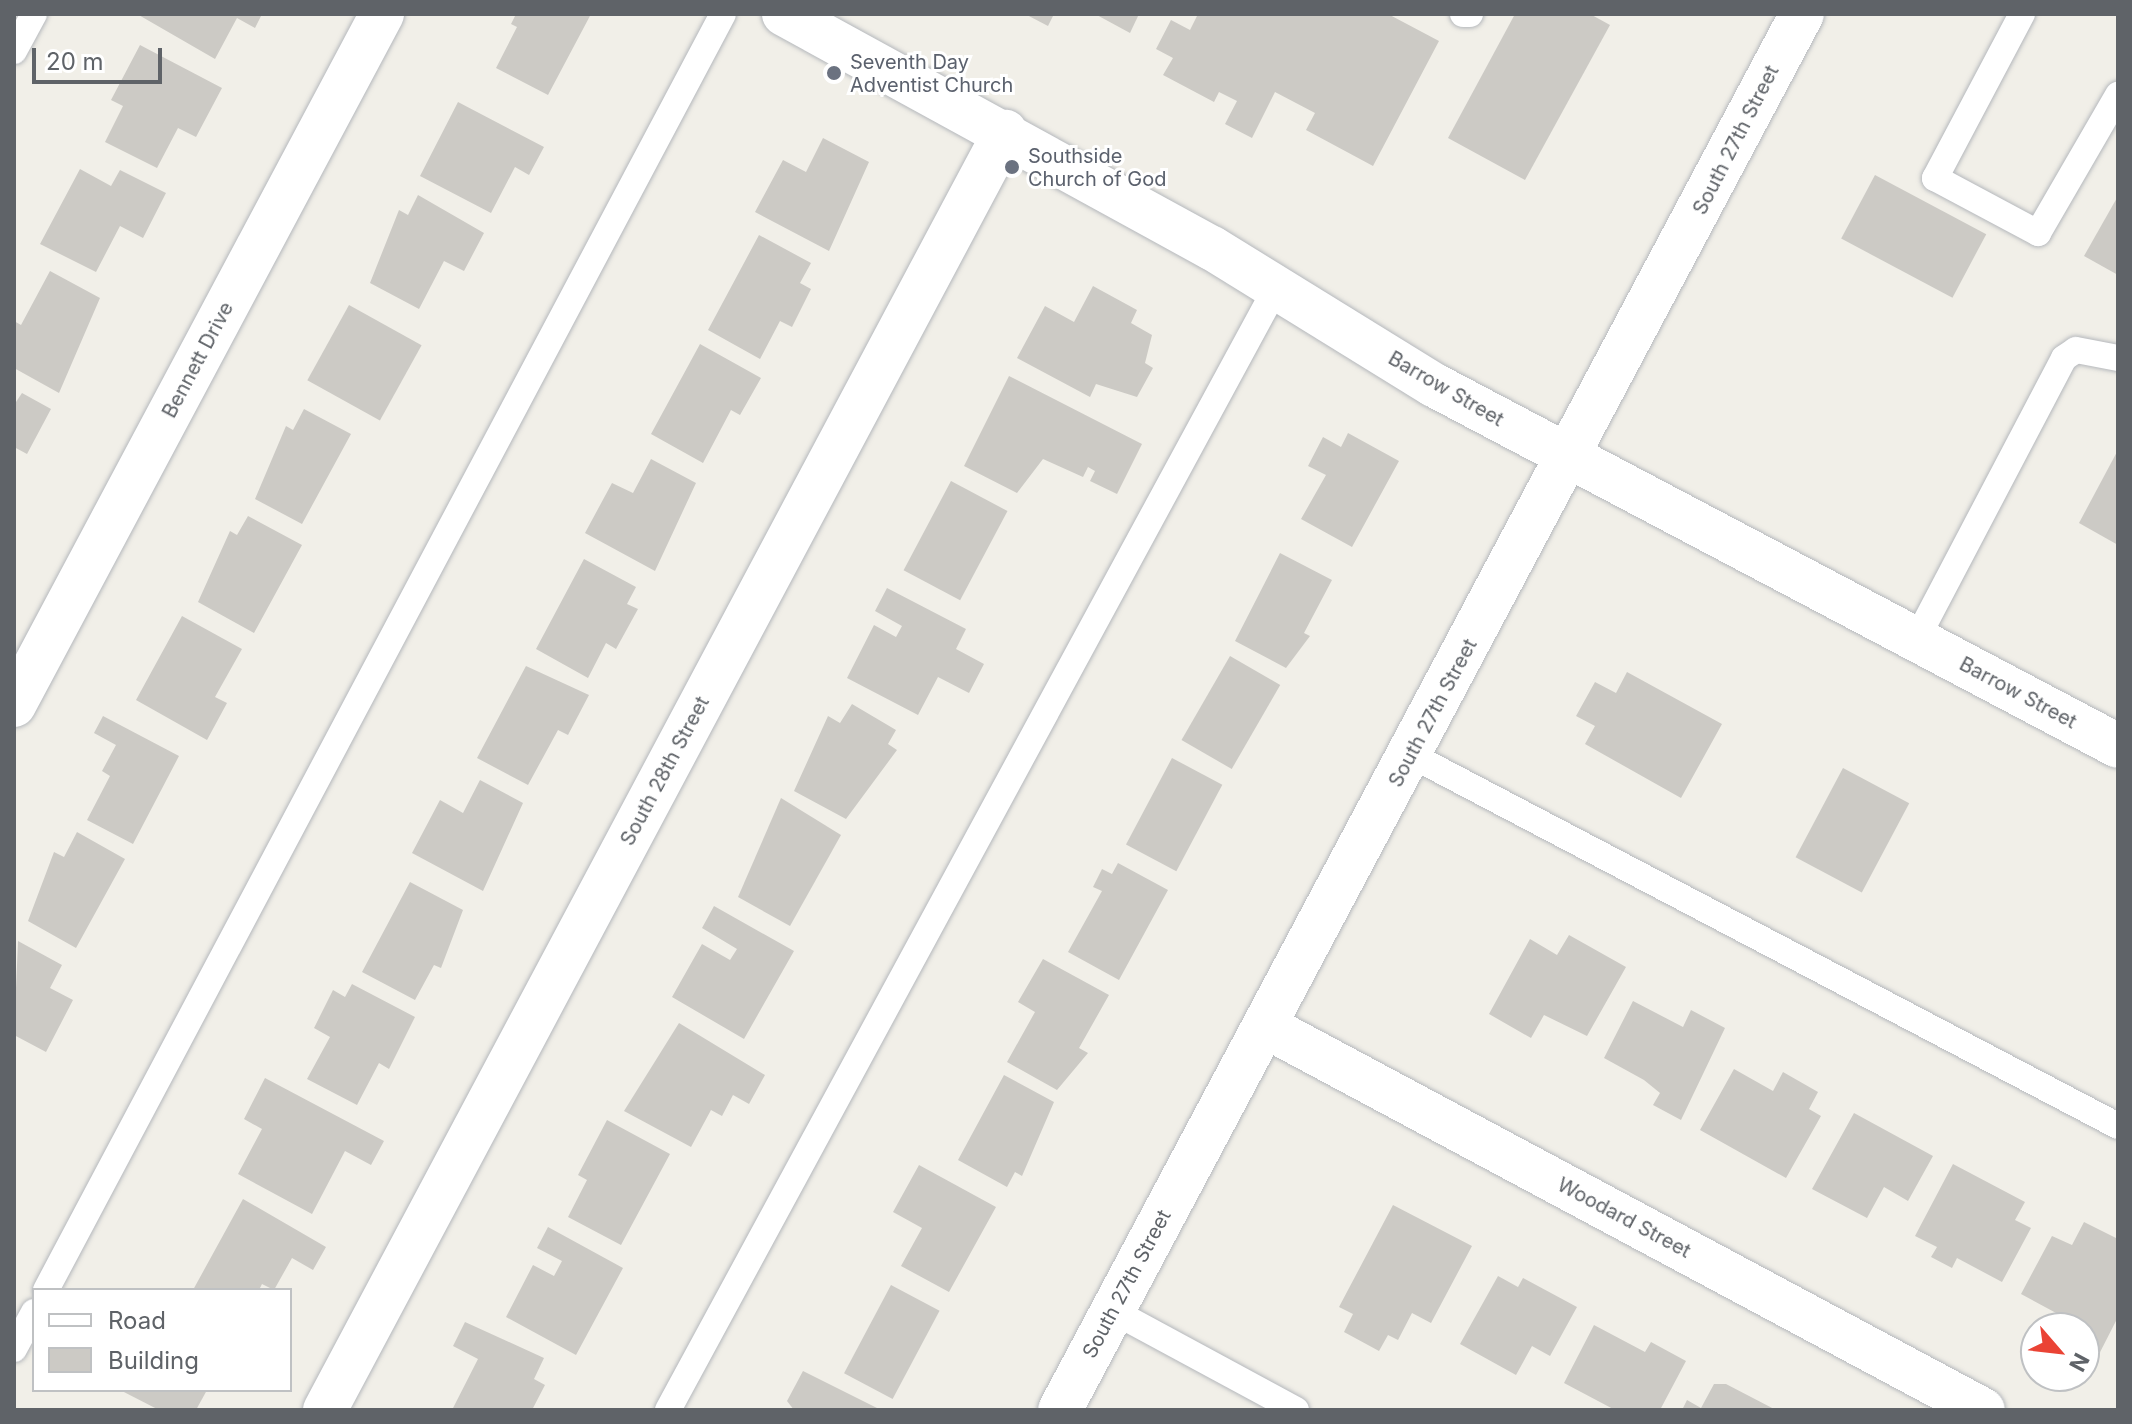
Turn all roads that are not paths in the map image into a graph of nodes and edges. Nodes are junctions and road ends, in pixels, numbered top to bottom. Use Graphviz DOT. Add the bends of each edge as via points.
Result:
graph roads {
  1 [pos="34,14"];
  2 [pos="382,14"];
  3 [pos="723,14"];
  4 [pos="784,14"];
  5 [pos="1463,14"];
  6 [pos="1470,14"];
  7 [pos="1802,14"];
  8 [pos="2022,14"];
  9 [pos="14,51"];
  10 [pos="2118,95"];
  11 [pos="1005,132"];
  12 [pos="1276,288"];
  13 [pos="2118,358"];
  14 [pos="1571,458"];
  15 [pos="1916,640"];
  16 [pos="14,705"];
  17 [pos="2118,746"];
  18 [pos="1411,755"];
  19 [pos="1265,1026"];
  20 [pos="2118,1126"];
  21 [pos="47,1288"];
  22 [pos="1113,1311"];
  23 [pos="32,1316"];
  24 [pos="14,1349"];
  25 [pos="325,1410"];
  26 [pos="668,1410"];
  27 [pos="1060,1410"];
  28 [pos="1296,1410"];
  29 [pos="1983,1410"];
  1 -- 9 [label="lane"];
  2 -- 16 [label="street, Bennett Drive"];
  3 -- 21 [label="lane"];
  4 -- 11 [label="street, Barrow Street"];
  5 -- 6 [label="lane"];
  7 -- 14 [label="street, South 27th Street"];
  8 -- 10 [label="lane" via="1935,178 2038,233"];
  11 -- 12 [label="street, Barrow Street"];
  11 -- 25 [label="street, South 28th Street"];
  12 -- 14 [label="street, Barrow Street"];
  12 -- 26 [label="lane"];
  13 -- 15 [label="lane" via="2076,350 2064,358"];
  14 -- 15 [label="street, Barrow Street"];
  14 -- 18 [label="street, South 27th Street"];
  15 -- 17 [label="street, Barrow Street"];
  18 -- 19 [label="street, South 27th Street"];
  18 -- 20 [label="lane"];
  19 -- 22 [label="street, South 27th Street"];
  19 -- 29 [label="street, Woodard Street"];
  22 -- 27 [label="street, South 27th Street"];
  22 -- 28 [label="lane"];
  23 -- 24 [label="lane"];
}
